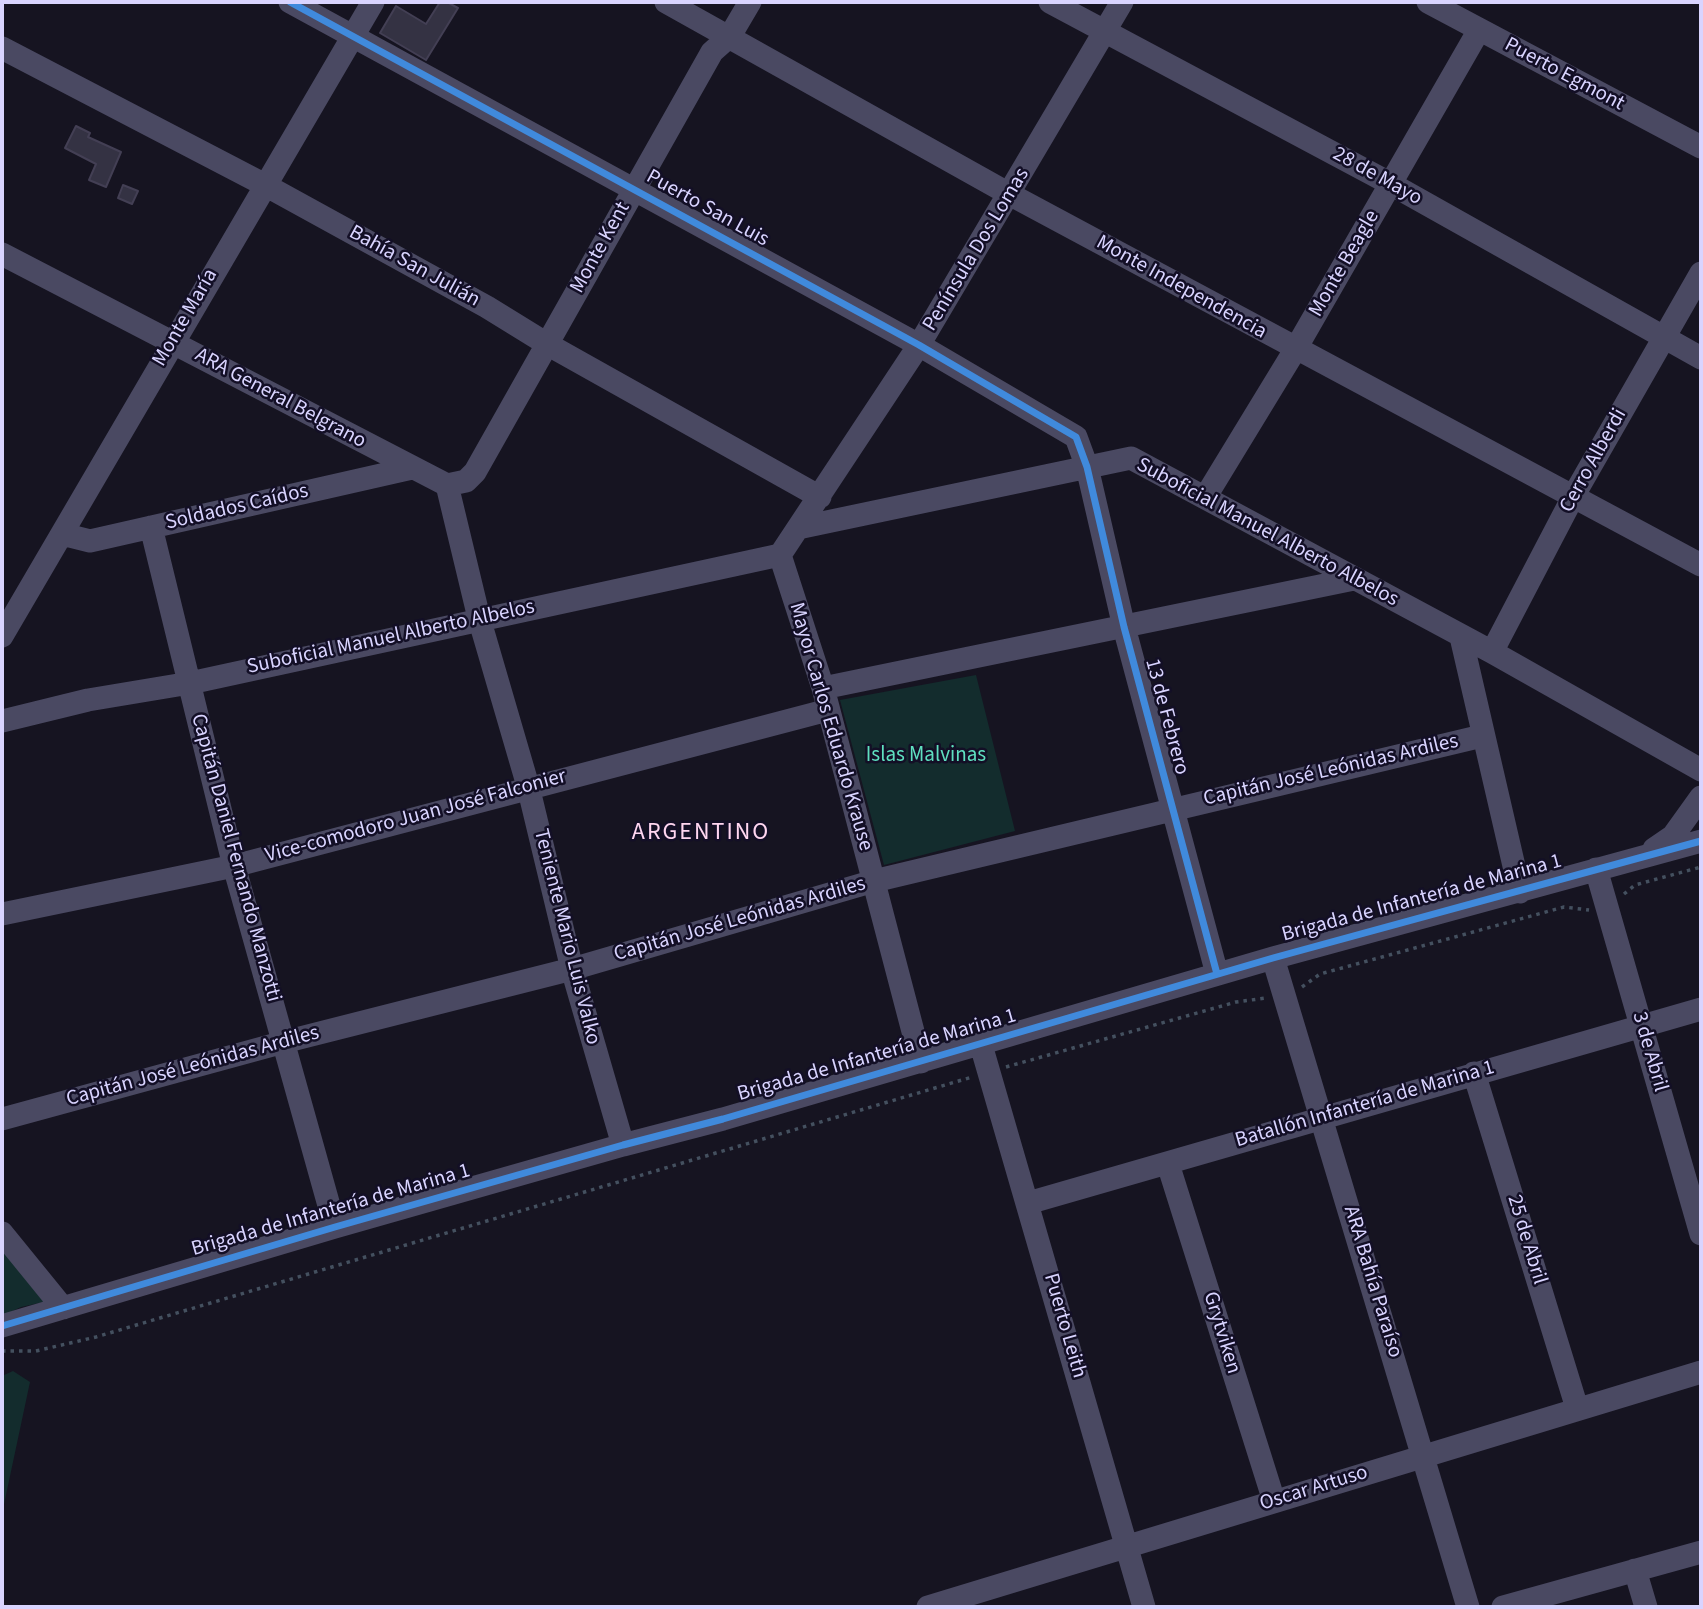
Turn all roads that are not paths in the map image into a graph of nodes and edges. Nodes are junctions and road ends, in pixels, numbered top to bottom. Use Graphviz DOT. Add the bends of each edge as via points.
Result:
graph roads {
  1 [pos="290,2"];
  2 [pos="373,2"];
  3 [pos="666,2"];
  4 [pos="750,2"];
  5 [pos="1050,2"];
  6 [pos="1122,2"];
  7 [pos="1428,2"];
  8 [pos="1479,30"];
  9 [pos="1104,31"];
  10 [pos="353,36"];
  11 [pos="730,36"];
  12 [pos="2,48"];
  13 [pos="1701,147"];
  14 [pos="1391,184"];
  15 [pos="265,185"];
  16 [pos="635,189"];
  17 [pos="1011,195"];
  18 [pos="2,254"];
  19 [pos="1701,273"];
  20 [pos="1664,338"];
  21 [pos="173,342"];
  22 [pos="547,344"];
  23 [pos="919,345"];
  24 [pos="1295,350"];
  25 [pos="1701,358"];
  26 [pos="1087,467"];
  27 [pos="412,468"];
  28 [pos="447,485"];
  29 [pos="1574,495"];
  30 [pos="1206,496"];
  31 [pos="820,497"];
  32 [pos="151,527"];
  33 [pos="798,528"];
  34 [pos="62,534"];
  35 [pos="779,555"];
  36 [pos="1701,565"];
  37 [pos="1353,579"];
  38 [pos="479,618"];
  39 [pos="1124,627"];
  40 [pos="2,636"];
  41 [pos="1461,637"];
  42 [pos="1492,652"];
  43 [pos="190,683"];
  44 [pos="826,699"];
  45 [pos="2,721"];
  46 [pos="1482,736"];
  47 [pos="1701,770"];
  48 [pos="528,786"];
  49 [pos="1701,797"];
  50 [pos="1172,808"];
  51 [pos="1701,841"];
  52 [pos="1639,858"];
  53 [pos="234,866"];
  54 [pos="1596,869"];
  55 [pos="874,881"];
  56 [pos="1520,892"];
  57 [pos="2,914"];
  58 [pos="1273,958"];
  59 [pos="572,969"];
  60 [pos="1217,974"];
  61 [pos="1701,1009"];
  62 [pos="1641,1026"];
  63 [pos="284,1042"];
  64 [pos="981,1045"];
  65 [pos="921,1062"];
  66 [pos="1474,1073"];
  67 [pos="1322,1117"];
  68 [pos="2,1119"];
  69 [pos="622,1145"];
  70 [pos="1168,1164"];
  71 [pos="1028,1203"];
  72 [pos="335,1227"];
  73 [pos="2,1233"];
  74 [pos="1701,1234"];
  75 [pos="63,1308"];
  76 [pos="2,1326"];
  77 [pos="1701,1371"];
  78 [pos="1577,1408"];
  79 [pos="1425,1455"];
  80 [pos="1274,1501"];
  81 [pos="1127,1546"];
  82 [pos="1701,1552"];
  83 [pos="1635,1570"];
  84 [pos="928,1607"];
  85 [pos="1143,1607"];
  86 [pos="1468,1607"];
  87 [pos="1503,1607"];
  88 [pos="1646,1607"];
  1 -- 10 [label="street, Puerto San Luis"];
  2 -- 10 [label="street, Monte María"];
  3 -- 11 [label="street, Monte Independencia"];
  4 -- 11 [label="street, Monte Kent"];
  5 -- 9 [label="street, 28 de Mayo"];
  6 -- 9 [label="street, Península Dos Lomas"];
  7 -- 8 [label="street, Puerto Egmont"];
  8 -- 13 [label="street, Puerto Egmont"];
  8 -- 14 [label="street, Monte Beagle"];
  9 -- 14 [label="street, 28 de Mayo"];
  9 -- 17 [label="street, Península Dos Lomas"];
  10 -- 15 [label="street, Monte María"];
  10 -- 16 [label="street, Puerto San Luis"];
  11 -- 16 [label="street, Monte Kent" via="712,52"];
  11 -- 17 [label="street, Monte Independencia"];
  12 -- 15 [label="street, Bahía San Julián"];
  14 -- 20 [label="street, 28 de Mayo"];
  14 -- 24 [label="street, Monte Beagle"];
  15 -- 21 [label="street, Monte María"];
  15 -- 22 [label="street, Bahía San Julián"];
  16 -- 22 [label="street, Monte Kent"];
  16 -- 23 [label="street, Puerto San Luis"];
  17 -- 23 [label="street, Península Dos Lomas"];
  17 -- 24 [label="street, Monte Independencia"];
  18 -- 21 [label="street, ARA General Belgrano"];
  19 -- 20 [label="street, Cerro Alberdi"];
  20 -- 25 [label="street, 28 de Mayo"];
  20 -- 29 [label="street, Cerro Alberdi"];
  21 -- 27 [label="street, ARA General Belgrano"];
  21 -- 34 [label="street, Monte María"];
  22 -- 28 [label="street, Monte Kent" via="475,472 466,481"];
  22 -- 31 [label="street, Bahía San Julián"];
  23 -- 26 [label="street, Puerto San Luis" via="1069,430"];
  23 -- 31 [label="street, Península Dos Lomas"];
  24 -- 29 [label="street, Monte Independencia"];
  24 -- 30 [label="street, Monte Beagle"];
  26 -- 30 [label="street, Suboficial Manuel Alberto Albelos" via="1131,458"];
  26 -- 33 [label="street, Suboficial Manuel Alberto Albelos"];
  26 -- 39 [label="street, 13 de Febrero"];
  27 -- 28 [label="street, ARA General Belgrano"];
  27 -- 32 [label="street, Soldados Caídos"];
  28 -- 38 [label="street, Teniente Mario Luis Valko"];
  29 -- 36 [label="street, Monte Independencia"];
  29 -- 42 [label="street, Cerro Alberdi"];
  30 -- 37 [label="street, Suboficial Manuel Alberto Albelos"];
  31 -- 33 [label="street, Península Dos Lomas"];
  32 -- 34 [label="street, Soldados Caídos" via="90,541"];
  32 -- 43 [label="street, Capitán Daniel Fernando Manzotti"];
  33 -- 35 [label="street, Península Dos Lomas"];
  34 -- 40 [label="street, Monte María"];
  35 -- 38 [label="street, Suboficial Manuel Alberto Albelos"];
  35 -- 44 [label="street, Mayor Carlos Eduardo Krause"];
  37 -- 39 [label="street, Vice-comodoro Juan José Falconier"];
  37 -- 41 [label="street, Suboficial Manuel Alberto Albelos"];
  38 -- 43 [label="street, Suboficial Manuel Alberto Albelos"];
  38 -- 48 [label="street, Teniente Mario Luis Valko"];
  39 -- 44 [label="street, Vice-comodoro Juan José Falconier"];
  39 -- 50 [label="street, 13 de Febrero"];
  41 -- 42 [label="street, Suboficial Manuel Alberto Albelos"];
  41 -- 46 [label="street"];
  42 -- 47 [label="street, Suboficial Manuel Alberto Albelos"];
  43 -- 45 [label="street, Suboficial Manuel Alberto Albelos" via="88,700"];
  43 -- 53 [label="street, Capitán Daniel Fernando Manzotti"];
  44 -- 48 [label="street, Vice-comodoro Juan José Falconier"];
  44 -- 55 [label="street, Mayor Carlos Eduardo Krause"];
  46 -- 50 [label="street, Capitán José Leónidas Ardiles"];
  46 -- 56 [label="street"];
  48 -- 53 [label="street, Vice-comodoro Juan José Falconier"];
  48 -- 59 [label="street, Teniente Mario Luis Valko"];
  49 -- 52 [label="street" via="1673,836"];
  50 -- 55 [label="street, Capitán José Leónidas Ardiles"];
  50 -- 60 [label="street, 13 de Febrero"];
  51 -- 52 [label="street, Brigada de Infantería de Marina 1"];
  52 -- 54 [label="street, Brigada de Infantería de Marina 1"];
  53 -- 57 [label="street, Vice-comodoro Juan José Falconier"];
  53 -- 63 [label="street, Capitán Daniel Fernando Manzotti"];
  54 -- 56 [label="street, Brigada de Infantería de Marina 1"];
  54 -- 62 [label="street, 3 de Abril"];
  55 -- 59 [label="street, Capitán José Leónidas Ardiles"];
  55 -- 65 [label="street, Mayor Carlos Eduardo Krause"];
  56 -- 58 [label="street, Brigada de Infantería de Marina 1"];
  58 -- 60 [label="street, Brigada de Infantería de Marina 1"];
  58 -- 67 [label="street, ARA Bahía Paraíso"];
  59 -- 63 [label="street, Capitán José Leónidas Ardiles"];
  59 -- 69 [label="street, Teniente Mario Luis Valko"];
  60 -- 64 [label="street, Brigada de Infantería de Marina 1"];
  61 -- 62 [label="street, Batallón Infantería de Marina 1"];
  62 -- 66 [label="street, Batallón Infantería de Marina 1"];
  62 -- 74 [label="street, 3 de Abril"];
  63 -- 68 [label="street, Capitán José Leónidas Ardiles"];
  63 -- 72 [label="street, Capitán Daniel Fernando Manzotti"];
  64 -- 65 [label="street, Brigada de Infantería de Marina 1"];
  64 -- 71 [label="street, Puerto Leith"];
  65 -- 69 [label="street, Brigada de Infantería de Marina 1"];
  66 -- 67 [label="street, Batallón Infantería de Marina 1"];
  66 -- 78 [label="street, 25 de Abril"];
  67 -- 70 [label="street, Batallón Infantería de Marina 1"];
  67 -- 79 [label="street, ARA Bahía Paraíso"];
  69 -- 72 [label="street, Brigada de Infantería de Marina 1"];
  70 -- 71 [label="street, Batallón Infantería de Marina 1"];
  70 -- 80 [label="street, Grytviken"];
  71 -- 81 [label="street, Puerto Leith"];
  72 -- 75 [label="street, Brigada de Infantería de Marina 1"];
  73 -- 75 [label="street"];
  75 -- 76 [label="street, Brigada de Infantería de Marina 1"];
  77 -- 78 [label="street, Oscar Artuso"];
  78 -- 79 [label="street, Oscar Artuso"];
  79 -- 80 [label="street, Oscar Artuso"];
  79 -- 86 [label="street, ARA Bahía Paraíso"];
  80 -- 81 [label="street, Oscar Artuso"];
  81 -- 84 [label="street, Oscar Artuso"];
  81 -- 85 [label="street, Puerto Leith"];
  82 -- 83 [label="street"];
  83 -- 87 [label="street"];
  83 -- 88 [label="street"];
}
